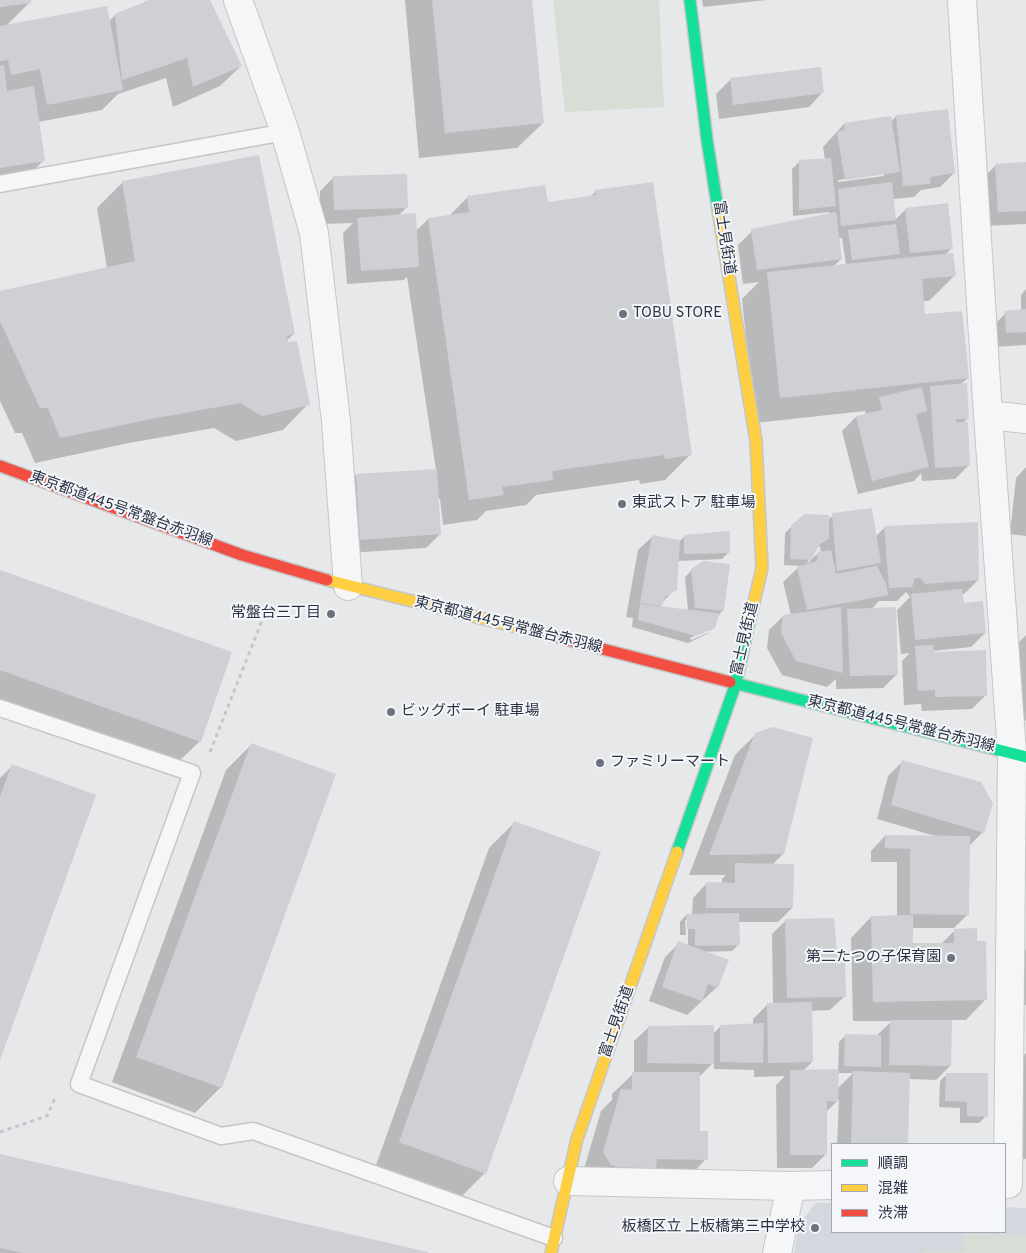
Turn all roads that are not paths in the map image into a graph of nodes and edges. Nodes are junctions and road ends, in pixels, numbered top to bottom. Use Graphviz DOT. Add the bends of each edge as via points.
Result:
graph roads {
  1 [pos="238,0"];
  2 [pos="690,0"];
  3 [pos="962,0"];
  4 [pos="285,132"];
  5 [pos="0,184"];
  6 [pos="988,415"];
  7 [pos="1026,419"];
  8 [pos="0,466"];
  9 [pos="348,586"];
  10 [pos="736,683"];
  11 [pos="0,708"];
  12 [pos="1019,755"];
  13 [pos="568,1181"];
  14 [pos="1013,1184"];
  15 [pos="791,1186"];
  16 [pos="831,1186"];
  17 [pos="553,1245"];
  18 [pos="777,1253"];
  1 -- 4 [label="street"];
  2 -- 10 [label="street, 富士見街道" via="707,140 756,442 762,568"];
  3 -- 6 [label="street"];
  4 -- 5 [label="lane"];
  4 -- 9 [label="street" via="314,233 336,421"];
  6 -- 7 [label="street"];
  6 -- 12 [label="street"];
  8 -- 9 [label="street, 東京都道445号常盤台赤羽線" via="242,555"];
  9 -- 10 [label="street, 東京都道445号常盤台赤羽線"];
  10 -- 12 [label="street, 東京都道445号常盤台赤羽線"];
  10 -- 13 [label="street, 富士見街道" via="577,1139"];
  11 -- 17 [label="lane" via="192,774 79,1084 221,1136 253,1131"];
  12 -- 14 [label="street"];
  13 -- 15 [label="street"];
  13 -- 17 [label="street, 富士見街道"];
  15 -- 16 [label="street"];
  15 -- 18 [label="street"];
}
